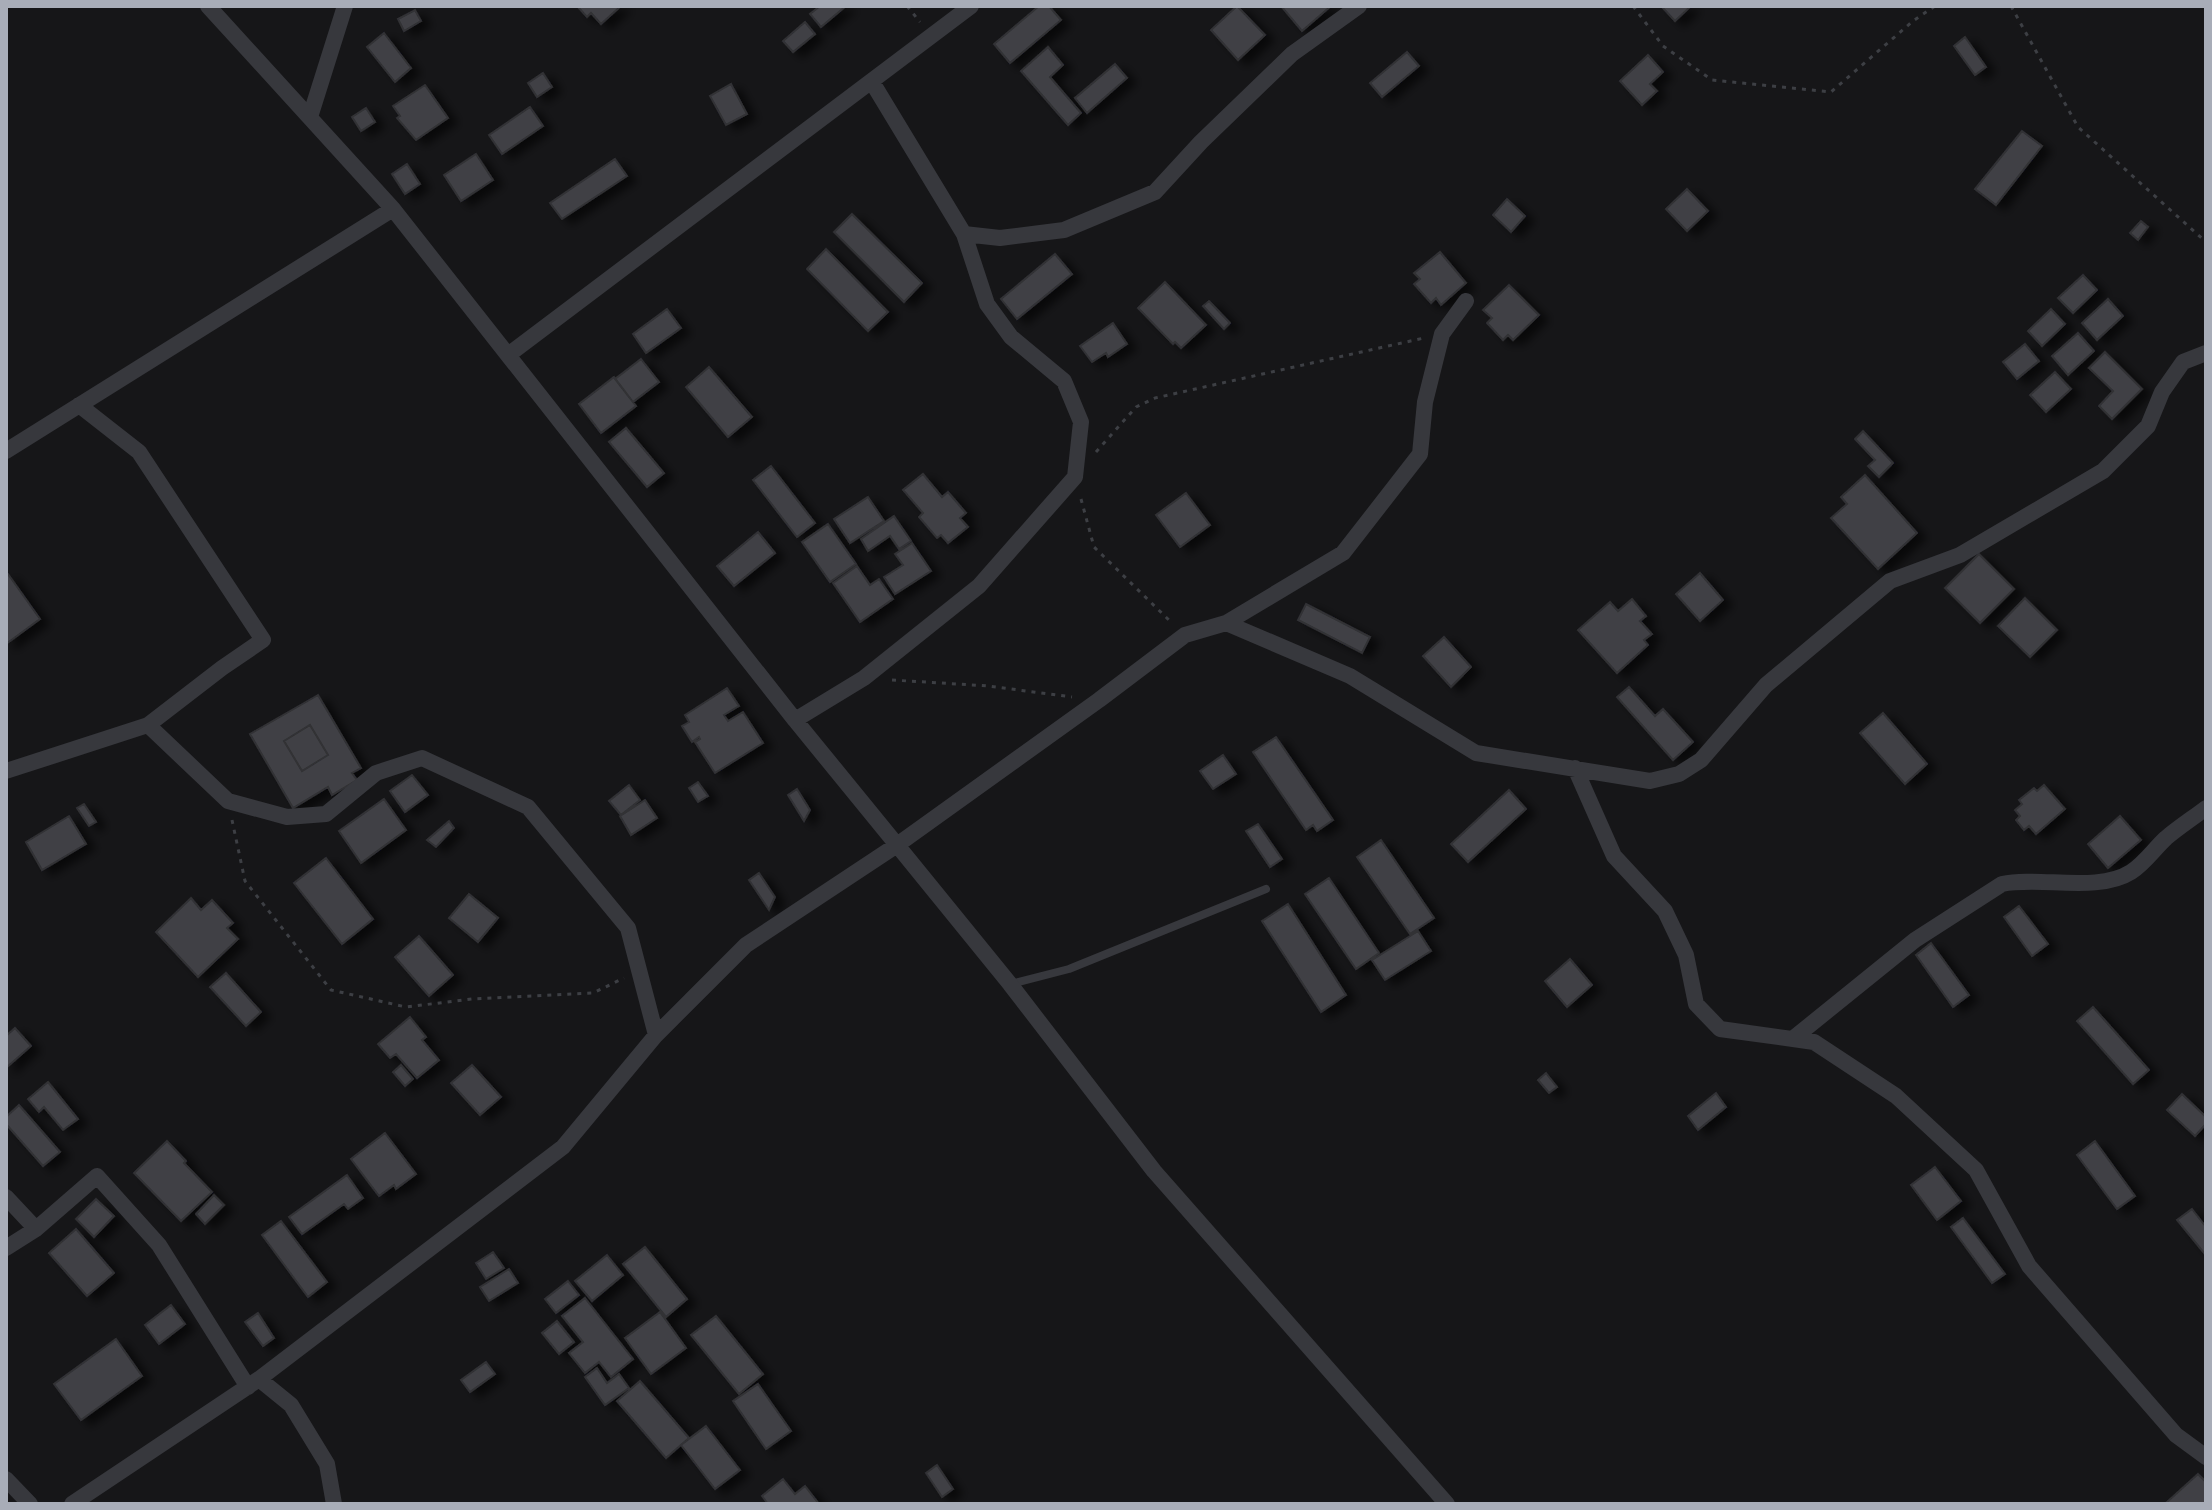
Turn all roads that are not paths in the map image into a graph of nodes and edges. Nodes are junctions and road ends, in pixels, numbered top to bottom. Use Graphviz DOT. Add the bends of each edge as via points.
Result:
graph roads {
  1 [pos="208,6"];
  2 [pos="345,6"];
  3 [pos="971,6"];
  4 [pos="1359,6"];
  5 [pos="872,82"];
  6 [pos="310,117"];
  7 [pos="393,209"];
  8 [pos="964,234"];
  9 [pos="1466,301"];
  10 [pos="2206,353"];
  11 [pos="508,355"];
  12 [pos="79,405"];
  13 [pos="6,451"];
  14 [pos="1226,623"];
  15 [pos="795,720"];
  16 [pos="148,725"];
  17 [pos="1575,768"];
  18 [pos="6,772"];
  19 [pos="2206,808"];
  20 [pos="897,845"];
  21 [pos="1266,889"];
  22 [pos="1010,984"];
  23 [pos="656,1035"];
  24 [pos="1795,1037"];
  25 [pos="6,1197"];
  26 [pos="36,1229"];
  27 [pos="6,1248"];
  28 [pos="254,1383"];
  29 [pos="2206,1457"];
  30 [pos="6,1479"];
  31 [pos="30,1504"];
  32 [pos="72,1504"];
  33 [pos="334,1504"];
  34 [pos="1447,1504"];
  1 -- 6 [label="street"];
  2 -- 6 [label="street"];
  3 -- 5 [label="street"];
  4 -- 8 [label="street" via="1292,54 1155,192 1064,230 1000,238"];
  5 -- 8 [label="street"];
  5 -- 11 [label="street"];
  6 -- 7 [label="street"];
  7 -- 11 [label="street"];
  7 -- 12 [label="street"];
  8 -- 15 [label="street" via="987,304 1011,337 1064,381 1081,422 1075,477 979,586 864,678"];
  9 -- 14 [label="street" via="1442,334 1425,402 1420,454 1343,553"];
  10 -- 17 [label="street" via="2183,362 2162,392 2148,426 2103,471 1960,555 1890,581 1766,685 1701,760 1679,774 1650,781"];
  11 -- 15 [label="street"];
  12 -- 13 [label="street"];
  12 -- 16 [label="street" via="139,452 263,640"];
  14 -- 17 [label="street" via="1350,676 1476,753"];
  14 -- 20 [label="street" via="1185,635"];
  15 -- 20 [label="street"];
  16 -- 18 [label="street"];
  16 -- 23 [label="street" via="228,801 287,817 326,814 376,773 422,758 528,807 628,928"];
  17 -- 24 [label="street" via="1614,856 1665,911 1686,955 1696,1004 1720,1029"];
  19 -- 24 [label="street" via="2131,872 2115,879 2002,884 1915,940"];
  20 -- 22 [label="street"];
  20 -- 23 [label="street" via="746,945"];
  21 -- 22 [label="lane" via="1069,969"];
  22 -- 34 [label="street" via="1154,1171"];
  23 -- 28 [label="street" via="563,1147"];
  24 -- 29 [label="street" via="1814,1042 1896,1096 1976,1170 2029,1266 2176,1435"];
  25 -- 26 [label="street"];
  26 -- 27 [label="street"];
  26 -- 28 [label="street" via="97,1176 159,1245"];
  28 -- 32 [label="street"];
  28 -- 33 [label="street" via="291,1405 327,1464"];
  30 -- 31 [label="street"];
}
